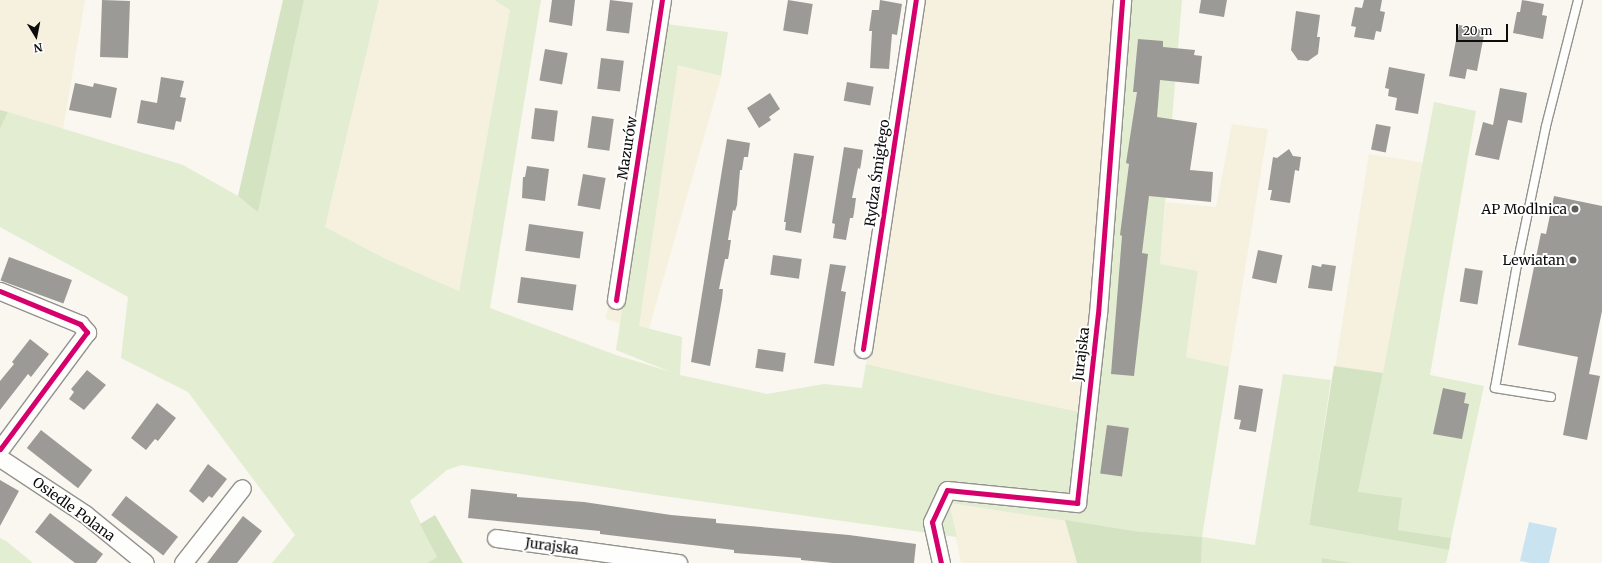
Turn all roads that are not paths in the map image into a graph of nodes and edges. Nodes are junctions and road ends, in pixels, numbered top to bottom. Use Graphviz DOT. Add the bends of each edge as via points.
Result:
graph roads {
  1 [pos="662,0"];
  2 [pos="916,0"];
  3 [pos="1122,0"];
  4 [pos="1578,0"];
  5 [pos="0,291"];
  6 [pos="616,300"];
  7 [pos="863,349"];
  8 [pos="1551,397"];
  9 [pos="0,449"];
  10 [pos="0,458"];
  11 [pos="242,488"];
  12 [pos="496,538"];
  13 [pos="145,563"];
  14 [pos="183,563"];
  15 [pos="678,563"];
  16 [pos="941,563"];
  1 -- 6 [label="street, Mazurów"];
  2 -- 7 [label="street, Rydza Śmigłego"];
  3 -- 16 [label="street, Jurajska" via="1098,314 1077,503 947,490 932,522"];
  4 -- 8 [label="lane" via="1546,126 1495,388"];
  5 -- 9 [label="street" via="80,324 87,332"];
  10 -- 13 [label="street, Osiedle Polana" via="85,514"];
  11 -- 14 [label="street"];
  12 -- 15 [label="street, Jurajska"];
}
